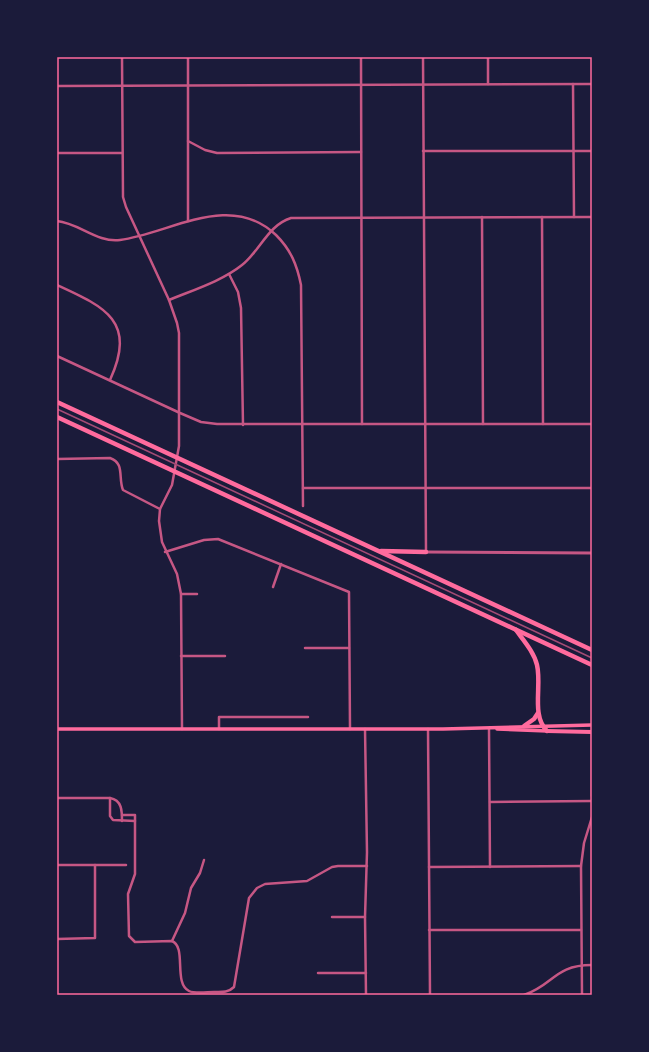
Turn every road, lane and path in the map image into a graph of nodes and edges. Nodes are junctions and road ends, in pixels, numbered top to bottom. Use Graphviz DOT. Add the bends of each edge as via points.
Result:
graph roads {
  1 [pos="122,57"];
  2 [pos="188,57"];
  3 [pos="361,57"];
  4 [pos="423,57"];
  5 [pos="488,57"];
  6 [pos="361,84"];
  7 [pos="488,84"];
  8 [pos="573,84"];
  9 [pos="592,84"];
  10 [pos="122,85"];
  11 [pos="188,85"];
  12 [pos="423,85"];
  13 [pos="57,86"];
  14 [pos="188,141"];
  15 [pos="423,151"];
  16 [pos="574,151"];
  17 [pos="592,151"];
  18 [pos="361,152"];
  19 [pos="122,153"];
  20 [pos="57,154"];
  21 [pos="361,217"];
  22 [pos="423,217"];
  23 [pos="482,217"];
  24 [pos="542,217"];
  25 [pos="574,217"];
  26 [pos="592,217"];
  27 [pos="57,221"];
  28 [pos="188,221"];
  29 [pos="271,231"];
  30 [pos="138,235"];
  31 [pos="229,274"];
  32 [pos="57,285"];
  33 [pos="169,300"];
  34 [pos="57,356"];
  35 [pos="110,380"];
  36 [pos="57,402"];
  37 [pos="180,413"];
  38 [pos="57,417"];
  39 [pos="425,424"];
  40 [pos="483,424"];
  41 [pos="542,424"];
  42 [pos="592,424"];
  43 [pos="243,425"];
  44 [pos="302,425"];
  45 [pos="362,425"];
  46 [pos="57,459"];
  47 [pos="303,488"];
  48 [pos="426,488"];
  49 [pos="592,488"];
  50 [pos="303,506"];
  51 [pos="160,509"];
  52 [pos="165,552"];
  53 [pos="380,552"];
  54 [pos="426,552"];
  55 [pos="592,553"];
  56 [pos="282,564"];
  57 [pos="273,587"];
  58 [pos="181,594"];
  59 [pos="197,594"];
  60 [pos="516,630"];
  61 [pos="305,648"];
  62 [pos="349,648"];
  63 [pos="592,650"];
  64 [pos="181,656"];
  65 [pos="225,656"];
  66 [pos="592,665"];
  67 [pos="539,711"];
  68 [pos="308,717"];
  69 [pos="524,726"];
  70 [pos="542,726"];
  71 [pos="592,726"];
  72 [pos="57,729"];
  73 [pos="182,729"];
  74 [pos="219,729"];
  75 [pos="350,729"];
  76 [pos="365,729"];
  77 [pos="428,729"];
  78 [pos="490,729"];
  79 [pos="547,731"];
  80 [pos="592,732"];
  81 [pos="592,796"];
  82 [pos="57,798"];
  83 [pos="110,798"];
  84 [pos="592,801"];
  85 [pos="490,802"];
  86 [pos="122,815"];
  87 [pos="592,817"];
  88 [pos="122,821"];
  89 [pos="135,821"];
  90 [pos="204,860"];
  91 [pos="57,865"];
  92 [pos="95,865"];
  93 [pos="126,865"];
  94 [pos="366,866"];
  95 [pos="581,866"];
  96 [pos="429,867"];
  97 [pos="490,867"];
  98 [pos="332,917"];
  99 [pos="365,917"];
  100 [pos="429,930"];
  101 [pos="581,930"];
  102 [pos="57,939"];
  103 [pos="172,941"];
  104 [pos="582,965"];
  105 [pos="592,965"];
  106 [pos="318,973"];
  107 [pos="366,973"];
  108 [pos="366,995"];
  109 [pos="430,995"];
  110 [pos="524,995"];
  111 [pos="582,995"];
  1 -- 10 [label="street"];
  2 -- 11 [label="street"];
  3 -- 6 [label="street"];
  4 -- 12 [label="street"];
  5 -- 7 [label="street"];
  6 -- 11 [label="street"];
  6 -- 12 [label="street"];
  6 -- 18 [label="street"];
  7 -- 8 [label="street"];
  7 -- 12 [label="street"];
  8 -- 9 [label="street"];
  8 -- 16 [label="street"];
  10 -- 11 [label="street"];
  10 -- 13 [label="street"];
  10 -- 19 [label="street"];
  11 -- 14 [label="street"];
  12 -- 15 [label="street"];
  14 -- 18 [label="street" via="217,153"];
  14 -- 28 [label="street"];
  15 -- 16 [label="street"];
  15 -- 22 [label="street"];
  16 -- 17 [label="street"];
  16 -- 25 [label="street"];
  18 -- 21 [label="street"];
  19 -- 20 [label="street"];
  19 -- 30 [label="street" via="123,197"];
  21 -- 22 [label="street"];
  21 -- 29 [label="street" via="290,218 277,224"];
  21 -- 45 [label="street"];
  22 -- 23 [label="street"];
  22 -- 39 [label="street"];
  23 -- 24 [label="street"];
  23 -- 40 [label="street"];
  24 -- 25 [label="street"];
  24 -- 41 [label="street"];
  25 -- 26 [label="street"];
  27 -- 30 [label="street" via="110,240"];
  28 -- 29 [label="street" via="224,214 251,220"];
  28 -- 30 [label="street"];
  29 -- 31 [label="street" via="247,261"];
  29 -- 44 [label="street" via="290,252 296,263 301,285"];
  30 -- 33 [label="street"];
  31 -- 33 [label="street"];
  31 -- 43 [label="street" via="242,308"];
  32 -- 35 [label="street" via="98,304 116,326 120,340 120,356"];
  33 -- 37 [label="street" via="179,333"];
  34 -- 35 [label="street"];
  35 -- 37 [label="street"];
  36 -- 53 [label="highway"];
  37 -- 43 [label="street" via="201,422"];
  37 -- 51 [label="street" via="179,446 172,485"];
  38 -- 60 [label="highway"];
  39 -- 40 [label="street"];
  39 -- 45 [label="street"];
  39 -- 48 [label="street"];
  40 -- 41 [label="street"];
  41 -- 42 [label="street"];
  43 -- 44 [label="street"];
  44 -- 45 [label="street"];
  44 -- 47 [label="street"];
  46 -- 51 [label="street" via="115,460 120,468 123,490"];
  47 -- 48 [label="street"];
  47 -- 50 [label="street"];
  48 -- 49 [label="street"];
  48 -- 54 [label="street"];
  51 -- 52 [label="street" via="159,533"];
  52 -- 56 [label="street" via="204,540 218,539"];
  52 -- 58 [label="street" via="177,574"];
  53 -- 54 [label="highway"];
  53 -- 63 [label="highway"];
  54 -- 55 [label="street"];
  56 -- 57 [label="street"];
  56 -- 62 [label="street" via="349,592"];
  58 -- 59 [label="street"];
  58 -- 64 [label="street"];
  60 -- 66 [label="highway"];
  60 -- 67 [label="highway" via="533,654 537,665"];
  61 -- 62 [label="street"];
  62 -- 75 [label="street"];
  64 -- 65 [label="street"];
  64 -- 73 [label="street"];
  67 -- 69 [label="highway" via="535,718"];
  67 -- 70 [label="highway"];
  68 -- 74 [label="street" via="219,717"];
  69 -- 70 [label="main road"];
  69 -- 78 [label="main road"];
  70 -- 71 [label="main road"];
  70 -- 79 [label="highway"];
  72 -- 73 [label="main road"];
  73 -- 74 [label="main road"];
  74 -- 75 [label="main road"];
  75 -- 76 [label="main road"];
  76 -- 77 [label="main road"];
  76 -- 94 [label="street"];
  77 -- 78 [label="main road"];
  77 -- 96 [label="street"];
  78 -- 79 [label="main road"];
  78 -- 85 [label="street"];
  79 -- 80 [label="main road"];
  80 -- 81 [label="street"];
  82 -- 83 [label="street"];
  83 -- 86 [label="street" via="119,802"];
  83 -- 88 [label="street" via="111,818"];
  84 -- 85 [label="street"];
  85 -- 97 [label="street"];
  86 -- 88 [label="street"];
  86 -- 89 [label="street" via="134,815"];
  87 -- 95 [label="street" via="584,843"];
  88 -- 89 [label="street"];
  89 -- 103 [label="street" via="134,874 128,894 129,936 135,942"];
  90 -- 103 [label="street"];
  91 -- 92 [label="street"];
  92 -- 93 [label="street"];
  92 -- 102 [label="street" via="95,938"];
  94 -- 99 [label="street"];
  94 -- 103 [label="street" via="332,867 307,881 273,882 257,888 249,898 234,987 226,992 188,991 180,972 179,947"];
  95 -- 97 [label="street"];
  95 -- 101 [label="street"];
  96 -- 97 [label="street"];
  96 -- 100 [label="street"];
  98 -- 99 [label="street"];
  99 -- 107 [label="street"];
  100 -- 101 [label="street"];
  100 -- 109 [label="street"];
  101 -- 104 [label="street"];
  104 -- 105 [label="street"];
  104 -- 110 [label="street" via="561,971 543,986"];
  104 -- 111 [label="street"];
  106 -- 107 [label="street"];
  107 -- 108 [label="street"];
}
